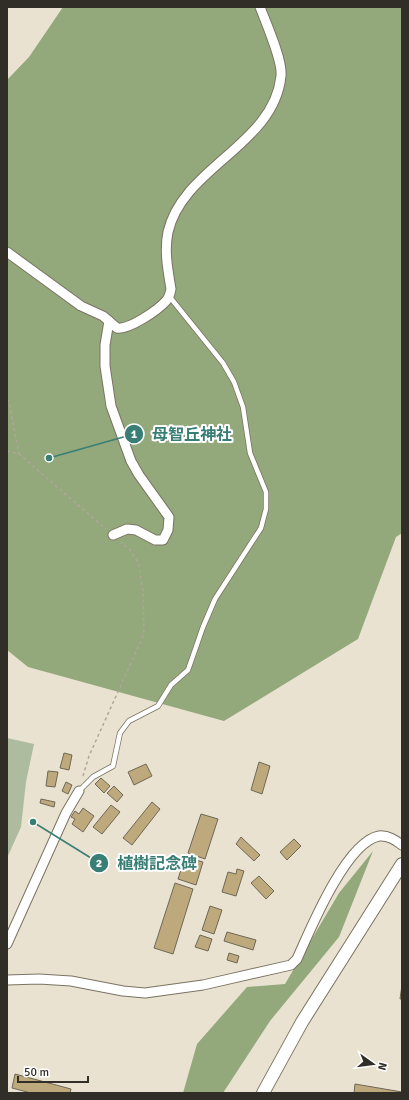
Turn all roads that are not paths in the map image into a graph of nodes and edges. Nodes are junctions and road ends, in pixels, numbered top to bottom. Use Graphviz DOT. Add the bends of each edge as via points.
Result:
graph roads {
  1 [pos="260,7"];
  2 [pos="7,252"];
  3 [pos="170,296"];
  4 [pos="109,321"];
  5 [pos="113,535"];
  6 [pos="79,791"];
  7 [pos="402,845"];
  8 [pos="402,864"];
  9 [pos="7,944"];
  10 [pos="7,980"];
  11 [pos="263,1093"];
  1 -- 3 [label="street" via="282,76 275,103 266,117 184,199 173,216 166,247"];
  2 -- 4 [label="street" via="81,306"];
  3 -- 4 [label="street" via="166,302 127,328 117,328"];
  3 -- 6 [label="lane" via="223,363 234,382 243,407 250,453 266,492 266,509 261,528 215,599 188,670 172,685 158,706 129,721 120,733 113,766 93,777"];
  4 -- 5 [label="street" via="105,366 111,406 130,461 169,517 168,530 163,540 155,540 136,530 127,529"];
  6 -- 9 [label="street" via="64,818"];
  7 -- 10 [label="street" via="383,836 365,842 338,877 297,959 291,965 203,985 144,993 71,981"];
  8 -- 11 [label="street" via="302,1022"];
}
